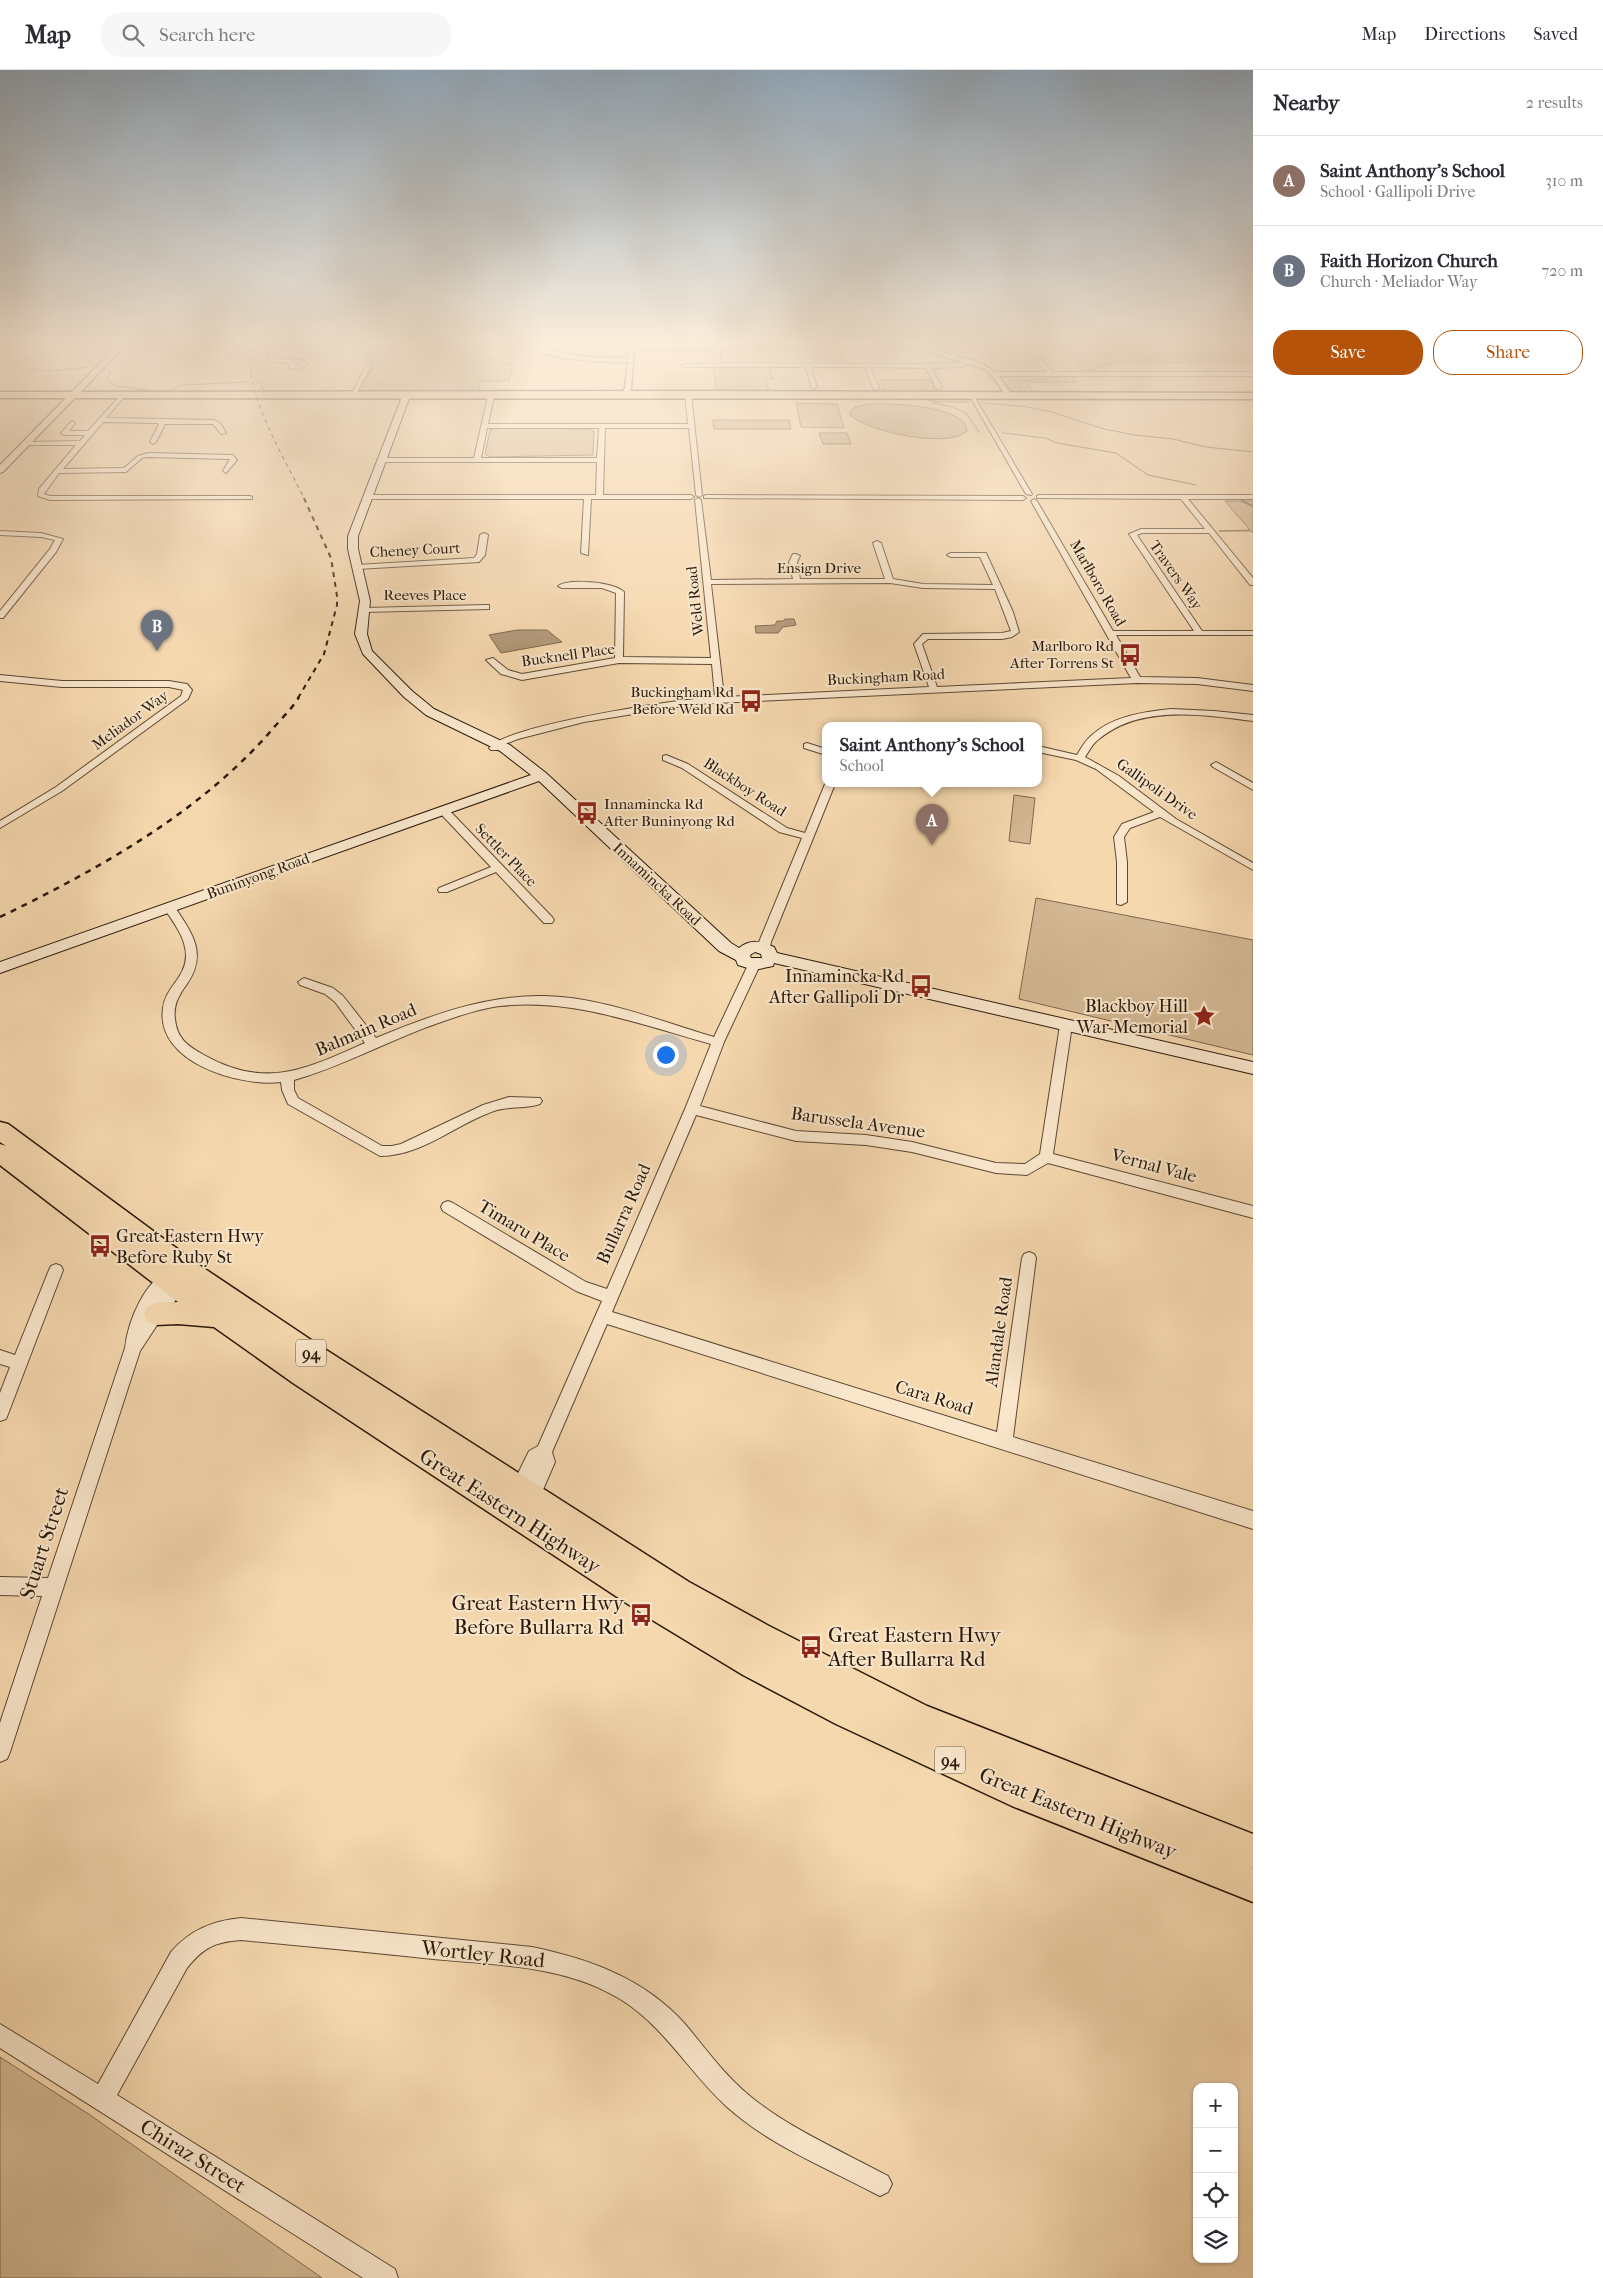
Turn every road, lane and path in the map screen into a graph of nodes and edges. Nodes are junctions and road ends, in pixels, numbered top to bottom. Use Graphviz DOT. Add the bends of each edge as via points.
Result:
graph roads {
  1 [pos="24,445"];
  2 [pos="79,445"];
  3 [pos="387,445"];
  4 [pos="480,445"];
  5 [pos="601,445"];
  6 [pos="693,445"];
  7 [pos="1000,445"];
  8 [pos="381,460"];
  9 [pos="477,460"];
  10 [pos="601,460"];
  11 [pos="0,470"];
  12 [pos="58,470"];
  13 [pos="226,471"];
  14 [pos="368,497"];
  15 [pos="588,497"];
  16 [pos="599,497"];
  17 [pos="699,497"];
  18 [pos="1183,497"];
  19 [pos="1253,497"];
  20 [pos="250,498"];
  21 [pos="1031,498"];
  22 [pos="1211,530"];
  23 [pos="0,533"];
  24 [pos="484,535"];
  25 [pos="877,543"];
  26 [pos="584,553"];
  27 [pos="951,555"];
  28 [pos="796,556"];
  29 [pos="357,567"];
  30 [pos="1250,575"];
  31 [pos="890,581"];
  32 [pos="708,582"];
  33 [pos="797,582"];
  34 [pos="1253,583"];
  35 [pos="562,586"];
  36 [pos="997,587"];
  37 [pos="486,607"];
  38 [pos="364,610"];
  39 [pos="0,616"];
  40 [pos="1111,633"];
  41 [pos="1253,633"];
  42 [pos="1200,634"];
  43 [pos="490,660"];
  44 [pos="619,660"];
  45 [pos="715,661"];
  46 [pos="0,678"];
  47 [pos="1137,680"];
  48 [pos="1253,688"];
  49 [pos="934,690"];
  50 [pos="720,699"];
  51 [pos="1253,718"];
  52 [pos="469,732"];
  53 [pos="807,746"];
  54 [pos="498,748"];
  55 [pos="1042,750"];
  56 [pos="822,751"];
  57 [pos="666,758"];
  58 [pos="1079,758"];
  59 [pos="1216,765"];
  60 [pos="539,774"];
  61 [pos="1252,785"];
  62 [pos="829,787"];
  63 [pos="443,810"];
  64 [pos="1160,813"];
  65 [pos="0,825"];
  66 [pos="809,837"];
  67 [pos="1253,867"];
  68 [pos="497,868"];
  69 [pos="443,890"];
  70 [pos="1120,902"];
  71 [pos="170,908"];
  72 [pos="548,920"];
  73 [pos="755,956"];
  74 [pos="0,968"];
  75 [pos="304,982"];
  76 [pos="1066,1025"];
  77 [pos="718,1042"];
  78 [pos="373,1044"];
  79 [pos="1253,1068"];
  80 [pos="287,1078"];
  81 [pos="535,1101"];
  82 [pos="692,1109"];
  83 [pos="0,1130"];
  84 [pos="0,1153"];
  85 [pos="1046,1157"];
  86 [pos="448,1207"];
  87 [pos="1253,1212"];
  88 [pos="1029,1258"];
  89 [pos="56,1270"];
  90 [pos="180,1277"];
  91 [pos="610,1297"];
  92 [pos="156,1314"];
  93 [pos="602,1316"];
  94 [pos="219,1318"];
  95 [pos="132,1348"];
  96 [pos="0,1357"];
  97 [pos="20,1363"];
  98 [pos="0,1414"];
  99 [pos="1004,1441"];
  100 [pos="520,1503"];
  101 [pos="1253,1520"];
  102 [pos="0,1586"];
  103 [pos="52,1588"];
  104 [pos="0,1752"];
  105 [pos="1253,1851"];
  106 [pos="1253,1885"];
  107 [pos="0,2035"];
  108 [pos="103,2098"];
  109 [pos="880,2184"];
  110 [pos="386,2278"];
  1 -- 11 [label="main road"];
  2 -- 12 [label="street"];
  3 -- 8 [label="main road"];
  4 -- 9 [label="street"];
  5 -- 10 [label="street"];
  6 -- 17 [label="street, Weld Road"];
  7 -- 21 [label="street, Marlboro Road"];
  8 -- 9 [label="street"];
  8 -- 14 [label="main road"];
  9 -- 10 [label="street"];
  10 -- 16 [label="street"];
  12 -- 13 [label="street" via="126,470 140,457 148,455 233,457"];
  12 -- 20 [label="street" via="40,495 50,498"];
  14 -- 15 [label="street"];
  14 -- 29 [label="main road" via="353,536"];
  15 -- 16 [label="street"];
  15 -- 26 [label="street"];
  16 -- 17 [label="street"];
  17 -- 21 [label="street"];
  17 -- 32 [label="street, Weld Road"];
  18 -- 19 [label="street"];
  18 -- 21 [label="street"];
  18 -- 22 [label="street"];
  21 -- 40 [label="street, Marlboro Road"];
  22 -- 30 [label="street"];
  22 -- 42 [label="street, Travers Way" via="1131,531"];
  23 -- 39 [label="street" via="59,539"];
  24 -- 29 [label="street, Cheney Court" via="481,555 476,560"];
  25 -- 31 [label="street, Ensign Drive"];
  27 -- 36 [label="street" via="983,555"];
  28 -- 33 [label="street" via="793,562"];
  29 -- 38 [label="main road" via="365,600"];
  30 -- 34 [label="street"];
  31 -- 33 [label="street, Ensign Drive"];
  31 -- 36 [label="street" via="923,586"];
  32 -- 33 [label="street, Ensign Drive"];
  32 -- 45 [label="street, Weld Road"];
  35 -- 44 [label="street" via="617,588 620,592"];
  36 -- 49 [label="street" via="1015,632 1002,636 926,636 918,644"];
  37 -- 38 [label="street, Reeves Place"];
  38 -- 52 [label="main road" via="361,634 367,652 418,703"];
  40 -- 42 [label="street"];
  40 -- 47 [label="street, Marlboro Road"];
  41 -- 42 [label="street"];
  43 -- 44 [label="street, Bucknell Place" via="495,666 522,678"];
  44 -- 45 [label="street, Bucknell Place"];
  45 -- 50 [label="street, Weld Road"];
  46 -- 65 [label="street, Meliador Way" via="62,684 169,684 184,686 188,690 185,697 67,783"];
  47 -- 48 [label="street, Buckingham Road" via="1197,681"];
  47 -- 49 [label="street, Buckingham Road"];
  49 -- 50 [label="street, Buckingham Road"];
  50 -- 54 [label="street, Buckingham Road" via="604,715 524,736"];
  51 -- 58 [label="street" via="1174,712 1131,719 1095,737"];
  52 -- 54 [label="main road" via="472,737"];
  53 -- 56 [label="street"];
  54 -- 60 [label="main road, Innamincka Road"];
  55 -- 58 [label="street, Gallipoli Drive"];
  57 -- 66 [label="street, Blackboy Road" via="685,766 783,830"];
  58 -- 64 [label="street, Gallipoli Drive" via="1116,778"];
  59 -- 61 [label="street"];
  60 -- 63 [label="main road, Buninyong Road"];
  60 -- 73 [label="main road, Innamincka Road" via="725,947"];
  62 -- 66 [label="street"];
  63 -- 68 [label="street, Settler Place"];
  63 -- 71 [label="main road, Buninyong Road"];
  64 -- 67 [label="street, Gallipoli Drive"];
  64 -- 70 [label="street" via="1126,826 1119,837 1122,862"];
  66 -- 73 [label="street" via="765,942"];
  68 -- 69 [label="street"];
  68 -- 72 [label="street, Settler Place"];
  71 -- 74 [label="main road, Buninyong Road"];
  71 -- 80 [label="street, Balmain Road" via="192,948 188,973 170,1002 169,1020 180,1045 220,1070 261,1079"];
  73 -- 76 [label="main road, Innamincka Road" via="815,966"];
  73 -- 77 [label="street, Bullarra Road"];
  75 -- 78 [label="street" via="329,991 339,999"];
  76 -- 79 [label="main road, Innamincka Road"];
  76 -- 85 [label="street"];
  77 -- 78 [label="street, Balmain Road" via="600,1009 546,1000 498,1002 445,1016"];
  77 -- 82 [label="street, Bullarra Road"];
  78 -- 80 [label="street, Balmain Road" via="312,1072"];
  80 -- 81 [label="street" via="293,1101 380,1151 404,1148 488,1108 509,1102"];
  82 -- 85 [label="street, Barussela Avenue" via="796,1136 866,1140 912,1147 996,1168 1027,1170"];
  82 -- 91 [label="street, Bullarra Road"];
  83 -- 90 [label="highway, Great Eastern Highway / 94"];
  84 -- 90 [label="highway, Great Eastern Highway / 94"];
  85 -- 87 [label="street, Vernal Vale"];
  86 -- 91 [label="street, Timaru Place" via="581,1287"];
  88 -- 99 [label="street, Alandale Road"];
  89 -- 97 [label="street"];
  90 -- 92 [label="street, Stuart Street"];
  90 -- 94 [label="highway, Great Eastern Highway / 94"];
  90 -- 95 [label="street, Stuart Street" via="143,1310 134,1329"];
  90 -- 100 [label="highway, Great Eastern Highway / 94" via="322,1361"];
  91 -- 93 [label="street, Bullarra Road"];
  92 -- 94 [label="highway" via="188,1313"];
  92 -- 95 [label="street, Stuart Street"];
  93 -- 99 [label="street, Cara Road"];
  93 -- 100 [label="street, Bullarra Road" via="544,1452 547,1462"];
  94 -- 100 [label="highway, Great Eastern Highway / 94"];
  95 -- 103 [label="street, Stuart Street"];
  96 -- 97 [label="street"];
  97 -- 98 [label="street"];
  99 -- 101 [label="street, Cara Road"];
  100 -- 105 [label="highway, Great Eastern Highway / 94" via="836,1678 935,1725"];
  100 -- 106 [label="highway, Great Eastern Highway / 94" via="659,1608 846,1713 1024,1794"];
  102 -- 103 [label="street"];
  103 -- 104 [label="street, Stuart Street"];
  107 -- 108 [label="street, Chiraz Street"];
  108 -- 109 [label="street, Wortley Road" via="179,1960 190,1945 214,1933 241,1929 532,1958 563,1963 623,1987 650,2005 742,2105 787,2134"];
  108 -- 110 [label="street, Chiraz Street"];
}
